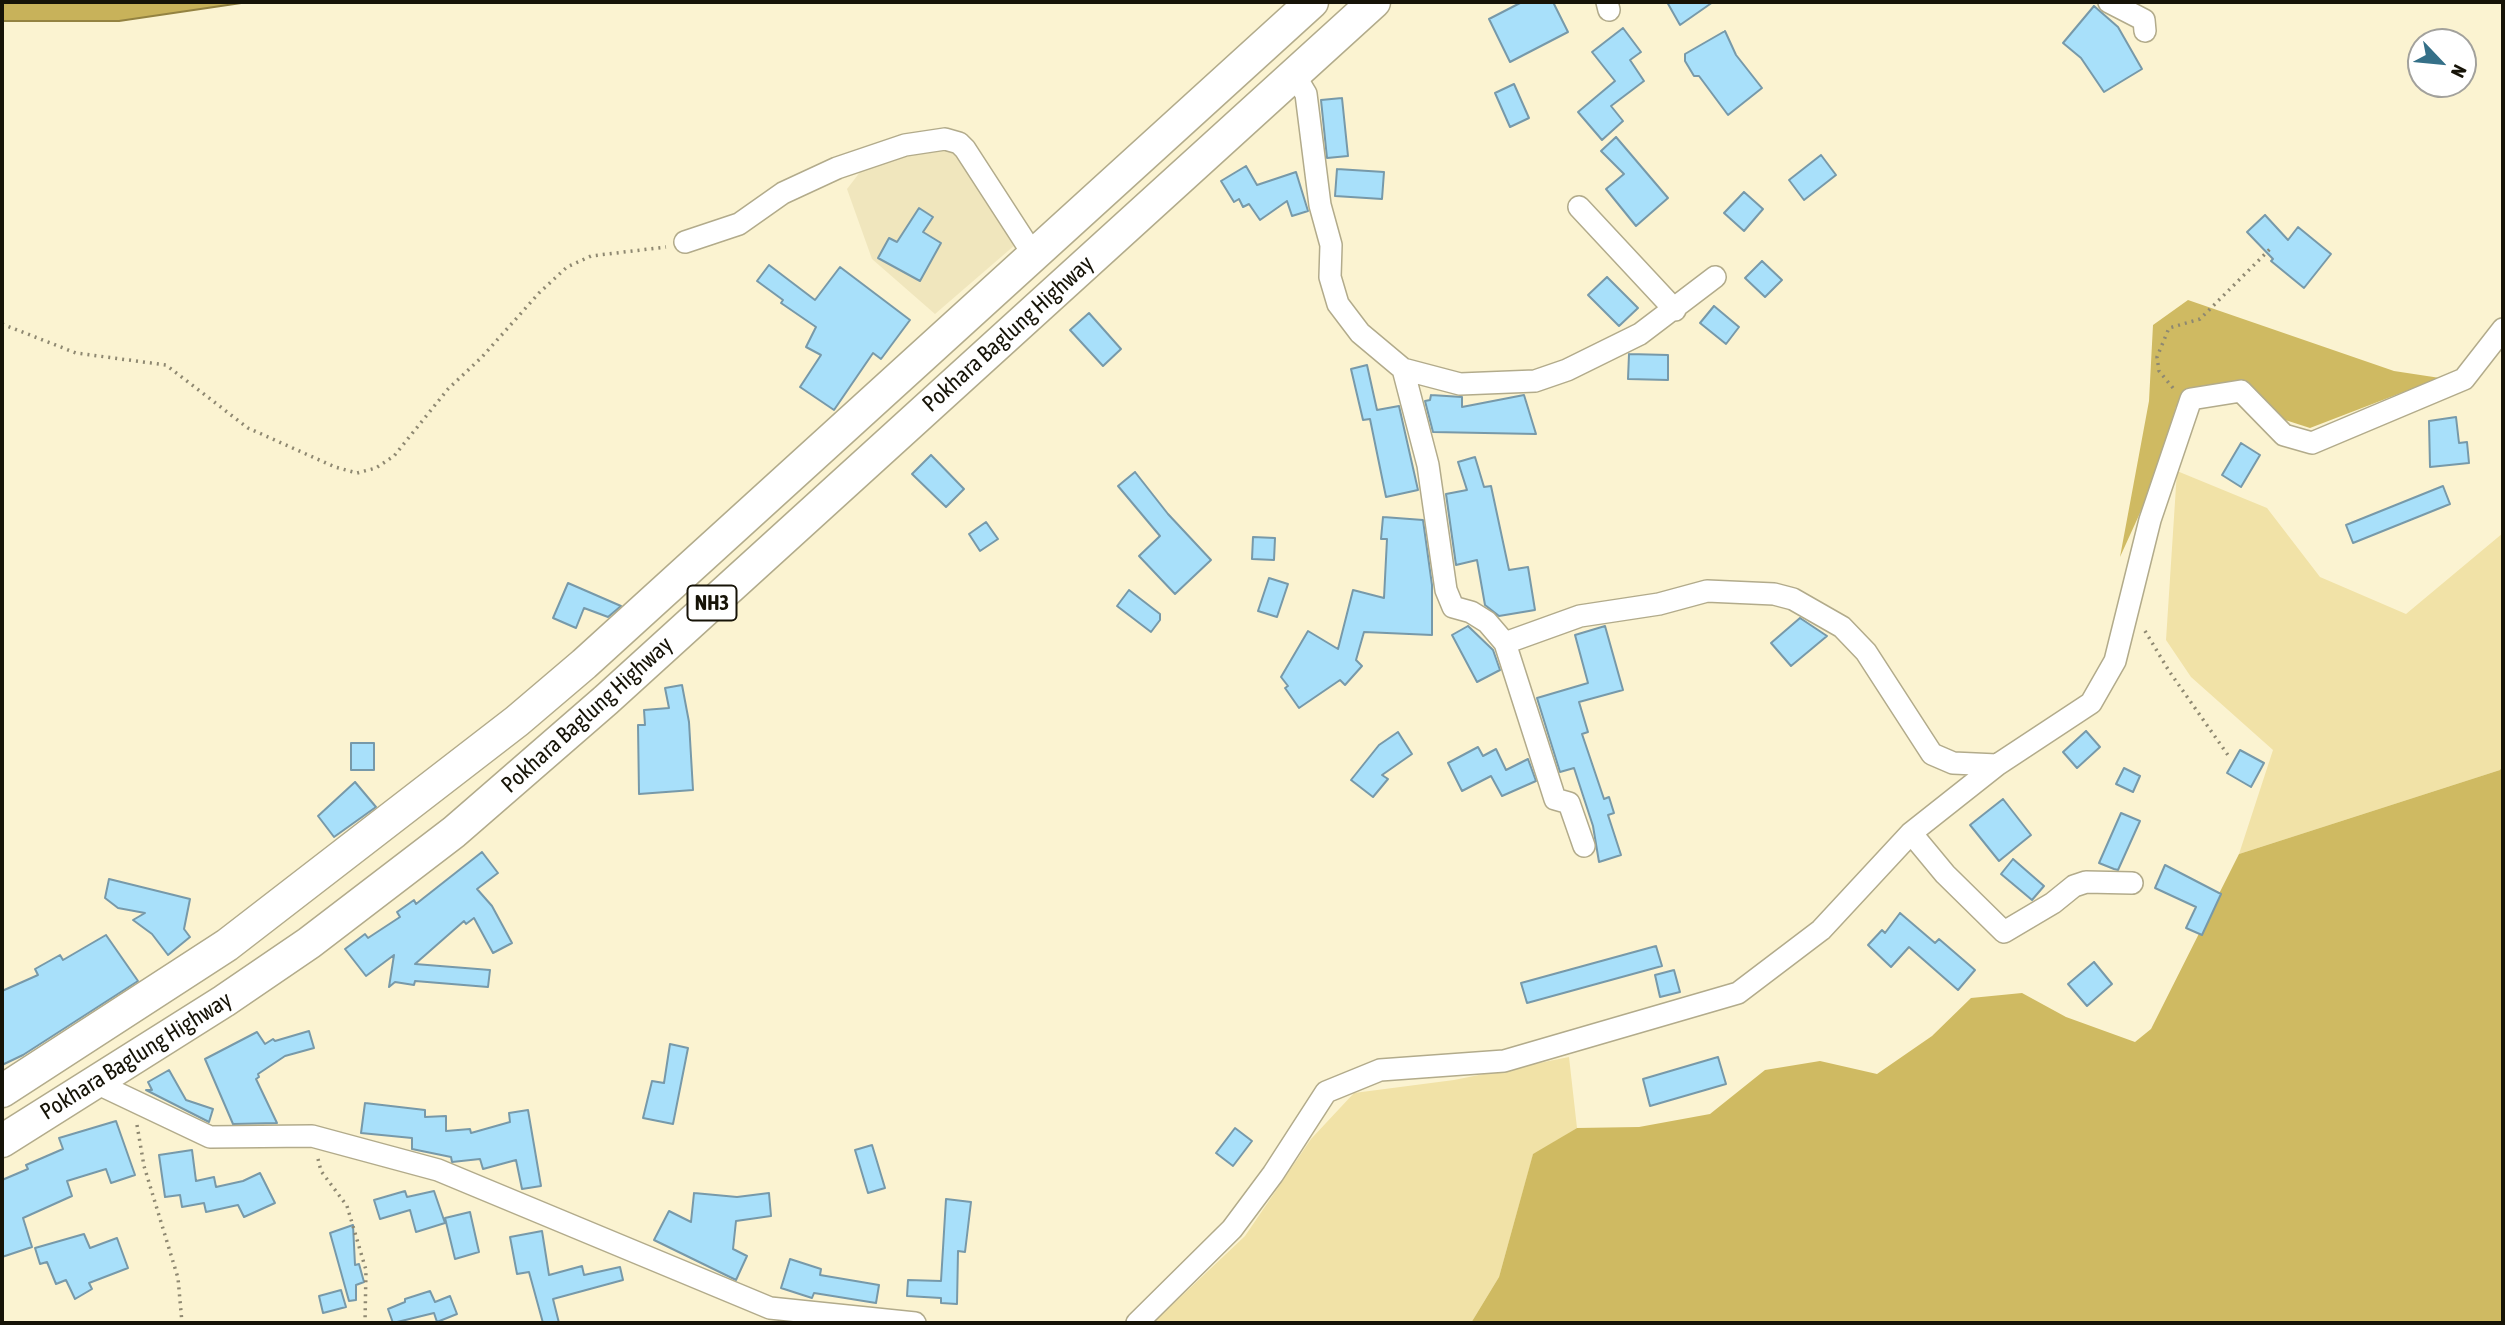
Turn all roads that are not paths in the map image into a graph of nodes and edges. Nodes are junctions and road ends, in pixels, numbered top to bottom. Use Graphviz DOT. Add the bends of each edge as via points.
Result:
graph roads {
  1 [pos="1312,2"];
  2 [pos="1374,2"];
  3 [pos="2109,2"];
  4 [pos="2146,31"];
  5 [pos="1294,74"];
  6 [pos="1579,207"];
  7 [pos="685,242"];
  8 [pos="1033,254"];
  9 [pos="1715,277"];
  10 [pos="1675,310"];
  11 [pos="2503,329"];
  12 [pos="1403,369"];
  13 [pos="1505,643"];
  14 [pos="1997,765"];
  15 [pos="1911,833"];
  16 [pos="1584,846"];
  17 [pos="2132,883"];
  18 [pos="94,1082"];
  19 [pos="5,1084"];
  20 [pos="2,1141"];
  21 [pos="915,1323"];
  22 [pos="1137,1323"];
  1 -- 8 [label="highway, Pokhara Baglung Highway"];
  2 -- 5 [label="highway, Pokhara Baglung Highway / NH3"];
  3 -- 4 [label="street" via="2144,20"];
  5 -- 12 [label="street" via="1306,94 1320,205 1331,245 1330,278 1338,304 1360,332"];
  5 -- 18 [label="highway, Pokhara Baglung Highway / NH3" via="472,817 309,943"];
  6 -- 10 [label="street"];
  7 -- 8 [label="street" via="739,224 783,193 837,168 905,145 945,139 965,149"];
  8 -- 19 [label="highway, Pokhara Baglung Highway" via="517,721 227,945"];
  9 -- 10 [label="street"];
  10 -- 12 [label="street" via="1640,334 1535,381 1460,384"];
  11 -- 14 [label="street" via="2464,379 2312,443 2284,435 2241,391 2191,399 2150,520 2115,661 2091,703"];
  12 -- 13 [label="street" via="1428,465 1446,590 1453,607 1487,622"];
  13 -- 14 [label="street" via="1580,616 1707,591 1774,594 1813,608 1842,627 1866,652 1932,754 1953,764"];
  13 -- 16 [label="street" via="1555,799 1569,803"];
  14 -- 15 [label="street"];
  15 -- 17 [label="street" via="2004,932 2074,886"];
  15 -- 22 [label="street" via="1821,930 1738,993 1504,1061 1380,1070 1326,1092 1232,1229"];
  18 -- 20 [label="highway, Pokhara Baglung Highway / NH3"];
  18 -- 21 [label="street" via="210,1137 312,1136 438,1170 770,1308"];
}
